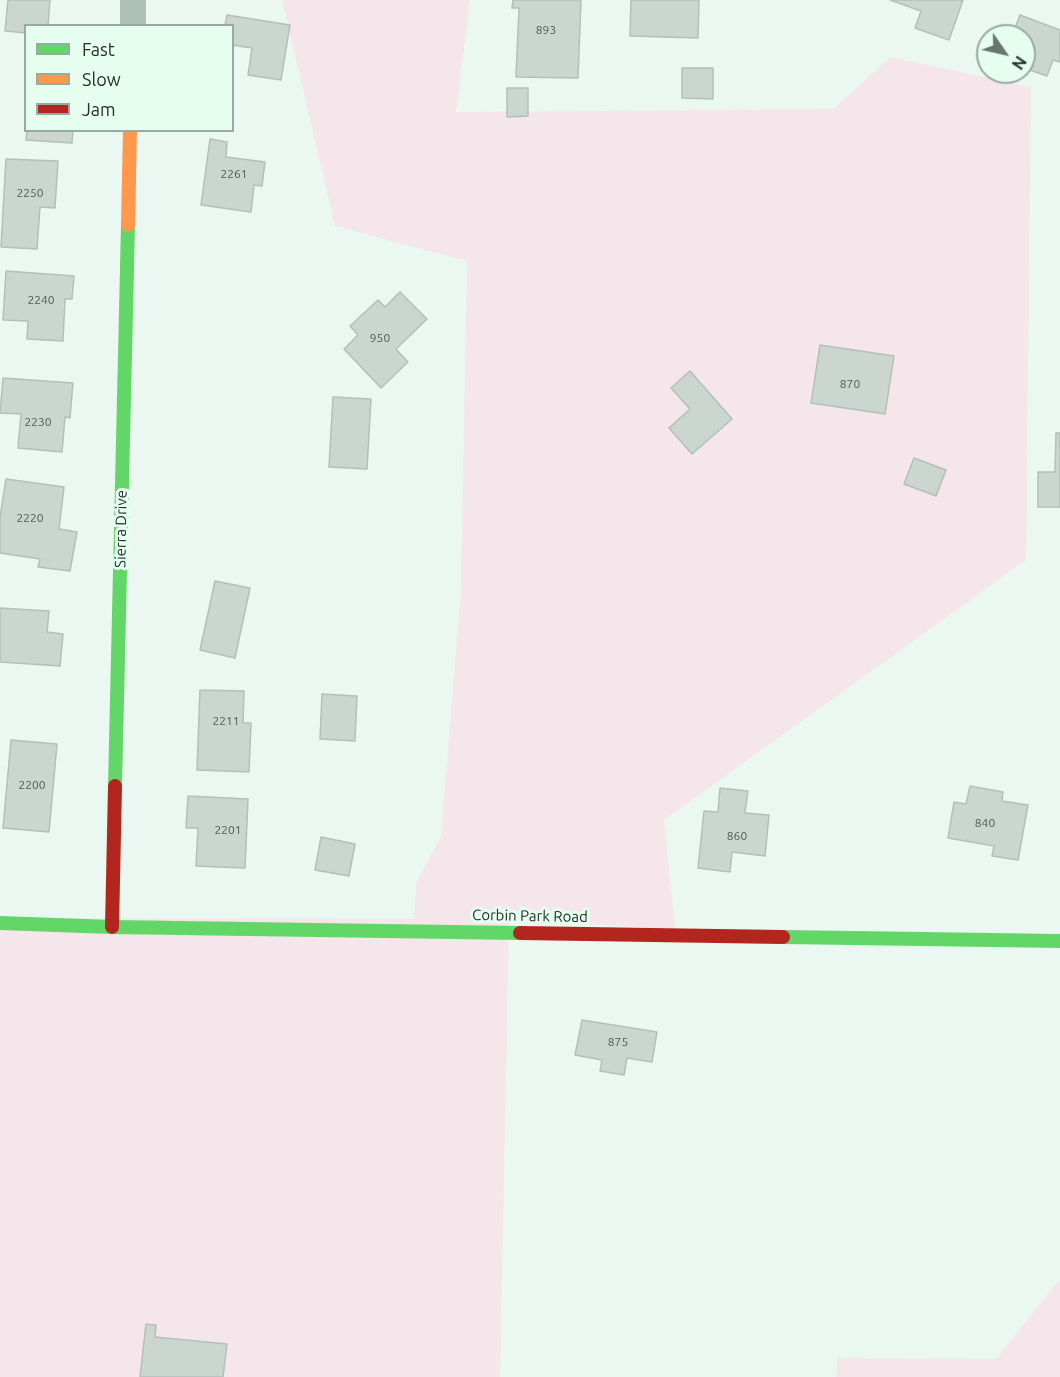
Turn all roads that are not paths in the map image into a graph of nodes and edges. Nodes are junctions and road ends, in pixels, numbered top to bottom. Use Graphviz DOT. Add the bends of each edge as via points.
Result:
graph roads {
  1 [pos="133,0"];
  2 [pos="132,24"];
  3 [pos="130,132"];
  4 [pos="0,923"];
  5 [pos="112,927"];
  6 [pos="1060,940"];
  1 -- 2 [label="street"];
  3 -- 5 [label="street, Sierra Drive"];
  4 -- 5 [label="street, Corbin Park Road"];
  5 -- 6 [label="street, Corbin Park Road"];
}
